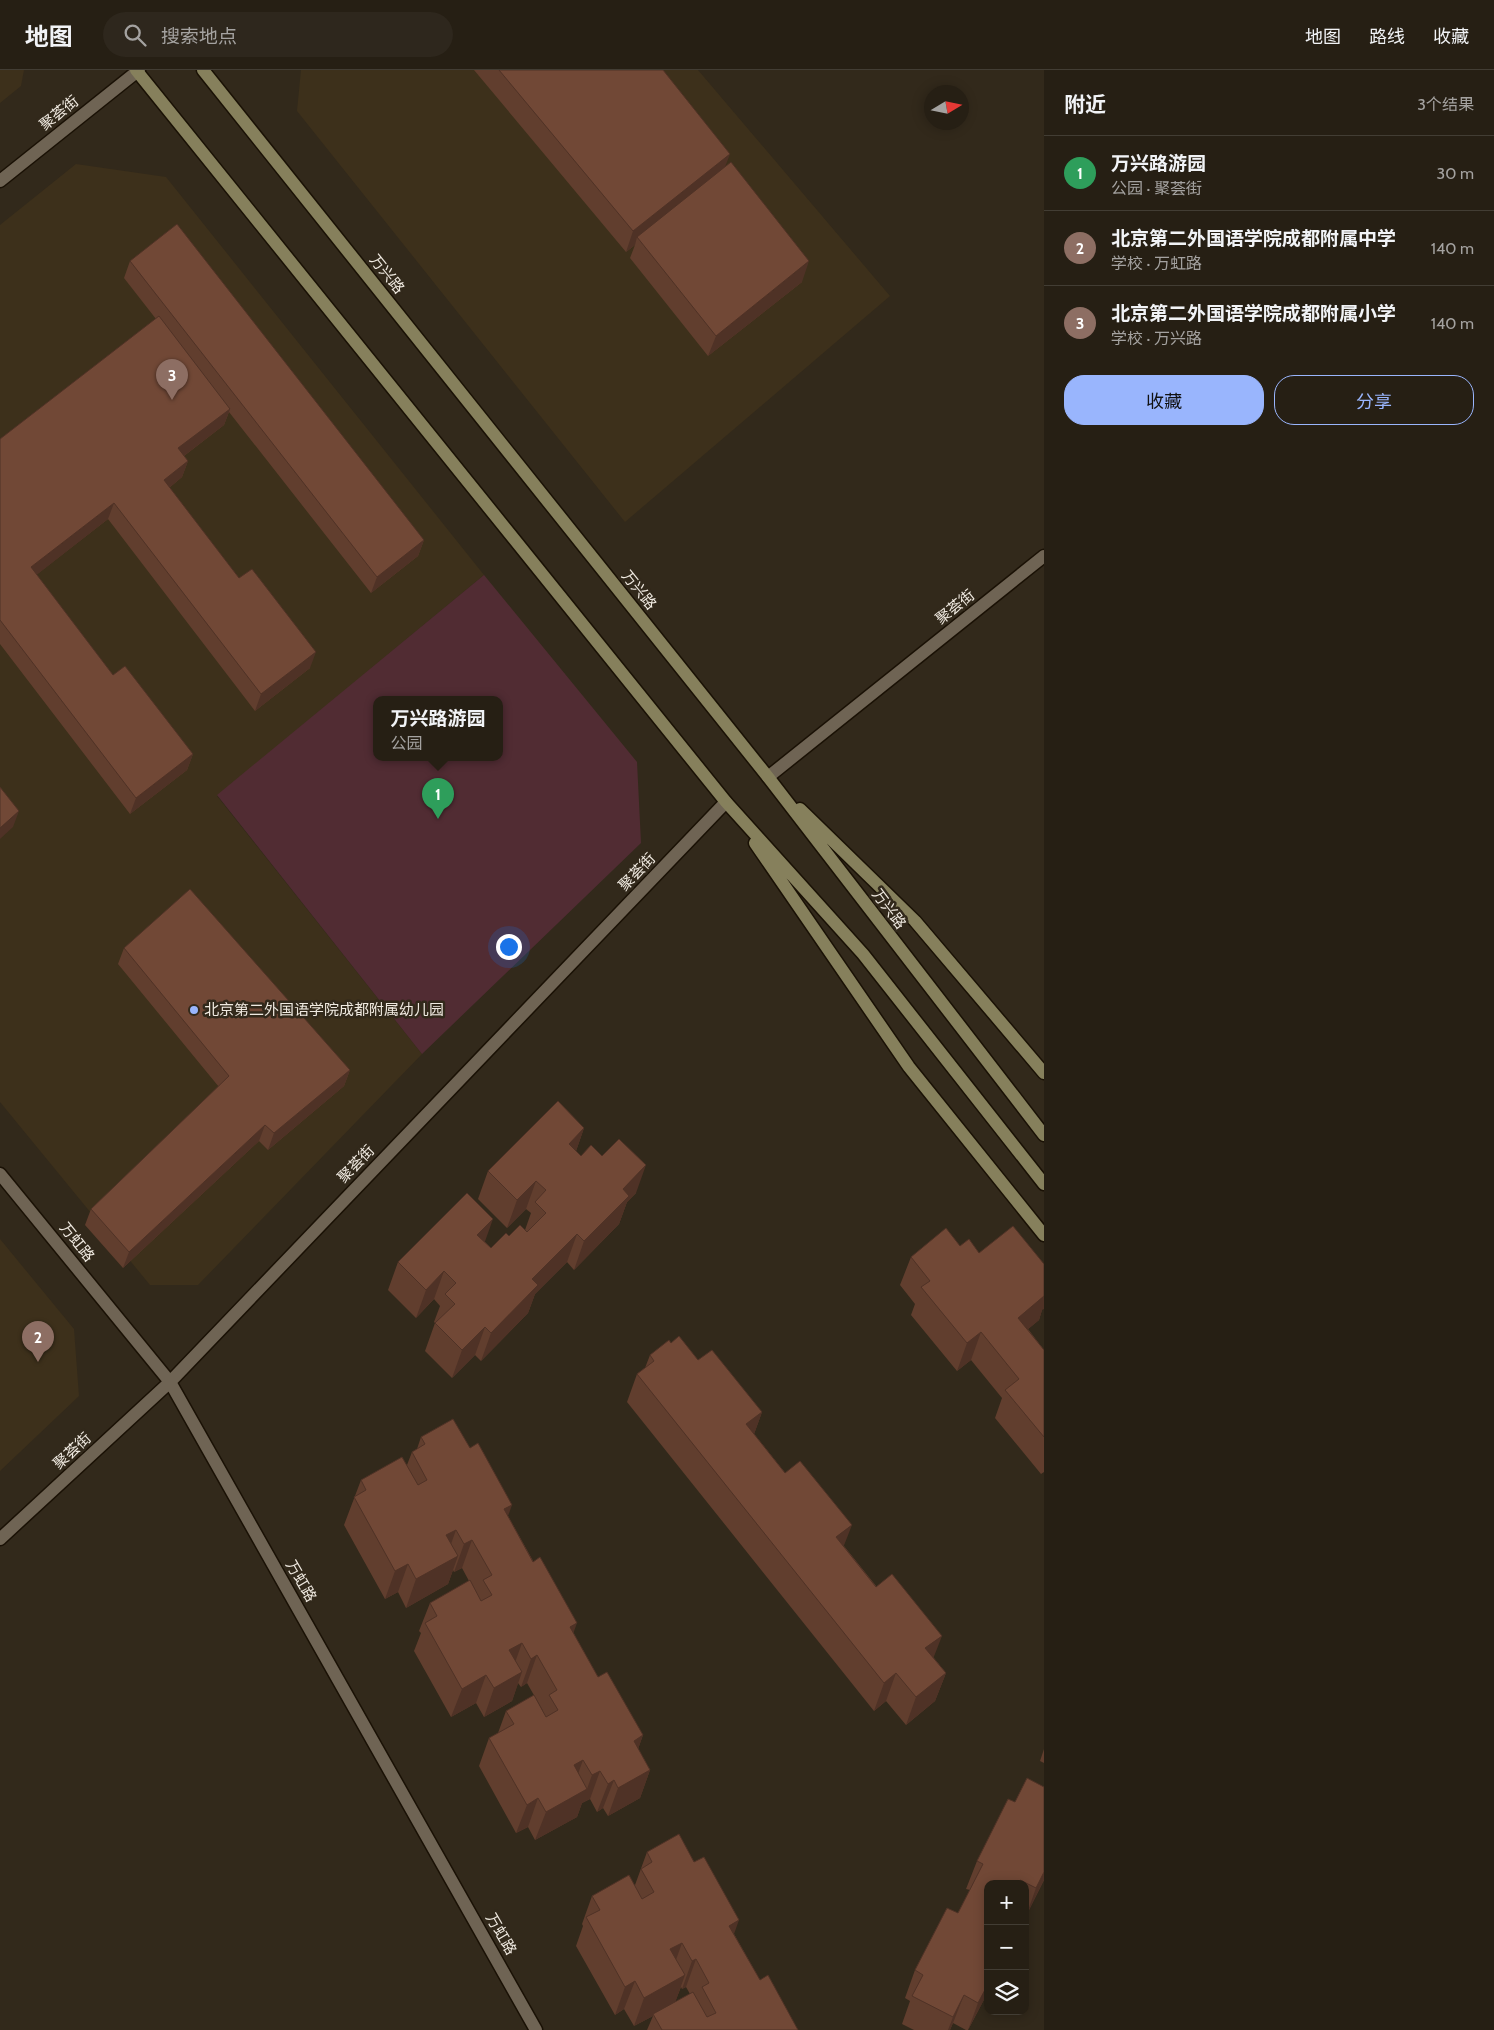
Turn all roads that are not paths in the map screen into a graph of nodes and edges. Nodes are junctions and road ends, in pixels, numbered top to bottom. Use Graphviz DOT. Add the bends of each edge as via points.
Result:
graph roads {
  1 [pos="137,70"];
  2 [pos="203,70"];
  3 [pos="0,181"];
  4 [pos="1044,556"];
  5 [pos="768,777"];
  6 [pos="726,802"];
  7 [pos="1044,1073"];
  8 [pos="1044,1135"];
  9 [pos="0,1174"];
  10 [pos="1044,1184"];
  11 [pos="1044,1235"];
  12 [pos="170,1382"];
  13 [pos="0,1539"];
  14 [pos="536,2030"];
  1 -- 3 [label="street, 聚荟街"];
  1 -- 6 [label="main road"];
  2 -- 5 [label="main road, 万兴路"];
  4 -- 5 [label="street, 聚荟街"];
  5 -- 7 [label="main road" via="915,921"];
  5 -- 8 [label="main road, 万兴路"];
  6 -- 10 [label="main road" via="863,954"];
  6 -- 11 [label="main road" via="909,1067"];
  6 -- 12 [label="street, 聚荟街"];
  9 -- 12 [label="street, 万虹路"];
  12 -- 13 [label="street, 聚荟街"];
  12 -- 14 [label="street, 万虹路"];
}
